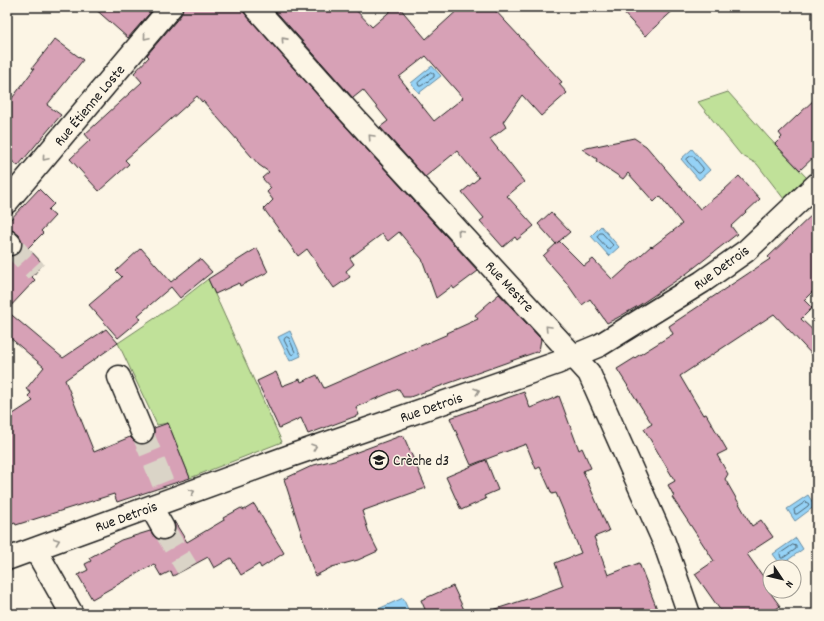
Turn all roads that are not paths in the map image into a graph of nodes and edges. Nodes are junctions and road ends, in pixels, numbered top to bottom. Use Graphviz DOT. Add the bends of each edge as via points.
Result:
graph roads {
  1 [pos="171,7"];
  2 [pos="255,7"];
  3 [pos="817,184"];
  4 [pos="7,202"];
  5 [pos="574,356"];
  6 [pos="119,377"];
  7 [pos="142,432"];
  8 [pos="162,498"];
  9 [pos="162,528"];
  10 [pos="36,549"];
  11 [pos="7,559"];
  12 [pos="72,614"];
  13 [pos="689,614"];
  1 -- 4 [label="street, Rue Étienne Loste, one-way"];
  5 -- 2 [label="street, Rue Mestre, one-way"];
  3 -- 5 [label="street, Rue Detrois" via="746,251 702,282 600,345"];
  8 -- 5 [label="street, Rue Detrois, one-way" via="290,456"];
  5 -- 13 [label="street, Rue Mestre" via="589,373 664,542"];
  6 -- 7 [label="street"];
  8 -- 9 [label="street"];
  10 -- 8 [label="street, Rue Detrois, one-way"];
  10 -- 11 [label="street, Rue Detrois"];
  10 -- 12 [label="street"];
}
